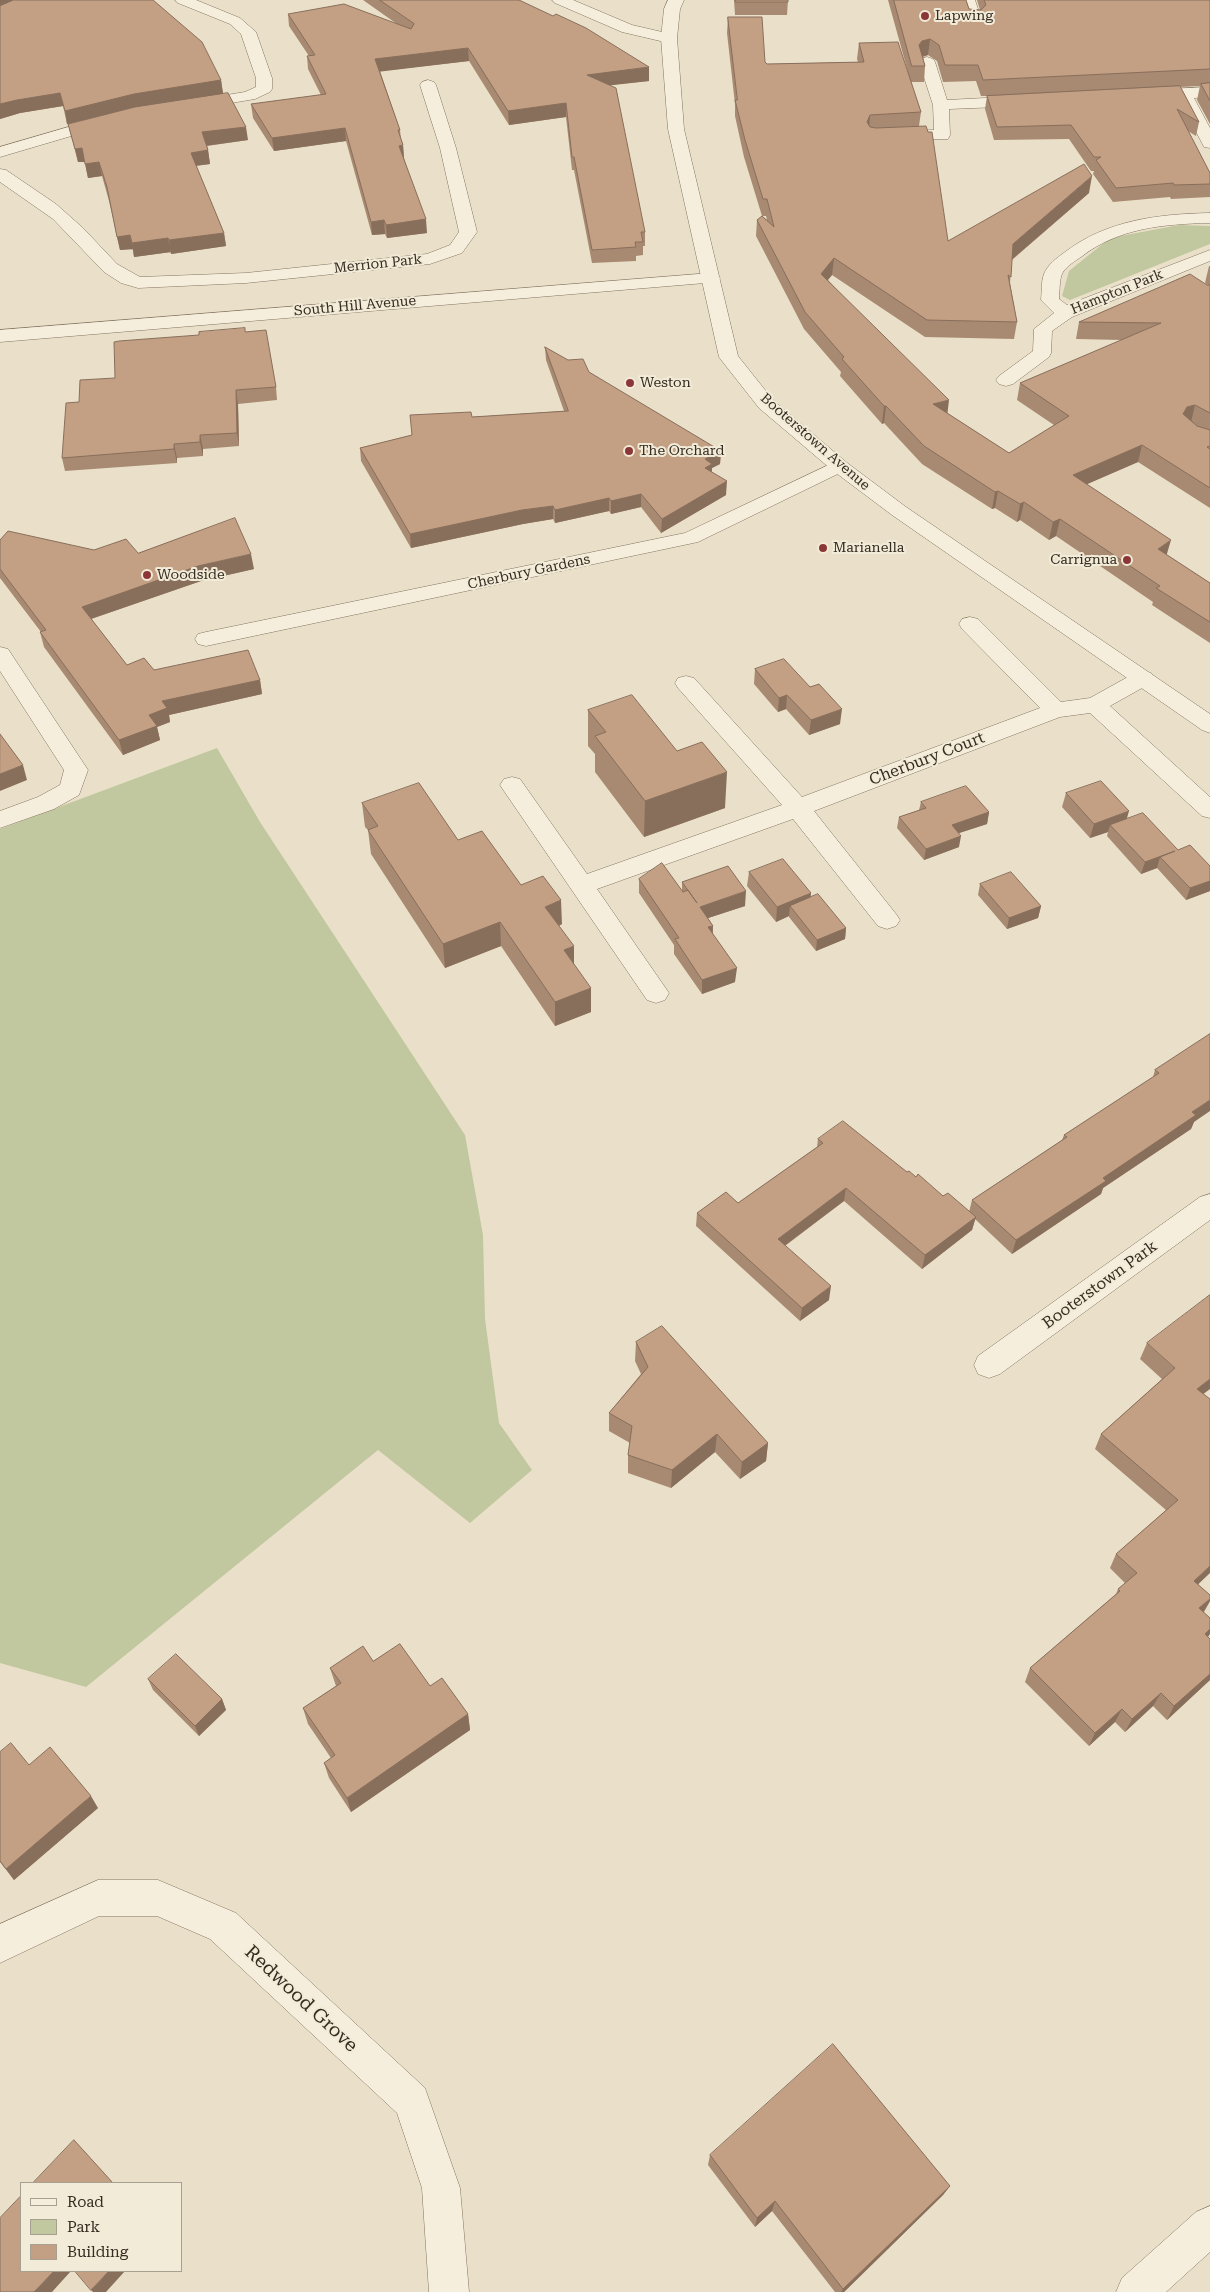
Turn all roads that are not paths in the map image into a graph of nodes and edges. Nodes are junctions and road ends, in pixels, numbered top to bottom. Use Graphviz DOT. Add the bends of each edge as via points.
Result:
graph roads {
  1 [pos="183,0"];
  2 [pos="560,0"];
  3 [pos="676,0"];
  4 [pos="967,0"];
  5 [pos="974,21"];
  6 [pos="668,38"];
  7 [pos="927,62"];
  8 [pos="428,85"];
  9 [pos="1210,92"];
  10 [pos="1183,93"];
  11 [pos="1134,95"];
  12 [pos="1037,100"];
  13 [pos="940,105"];
  14 [pos="183,106"];
  15 [pos="120,118"];
  16 [pos="884,137"];
  17 [pos="1210,144"];
  18 [pos="0,152"];
  19 [pos="0,174"];
  20 [pos="1210,218"];
  21 [pos="1210,255"];
  22 [pos="1169,271"];
  23 [pos="246,278"];
  24 [pos="711,278"];
  25 [pos="1186,281"];
  26 [pos="1065,313"];
  27 [pos="252,316"];
  28 [pos="0,336"];
  29 [pos="1006,380"];
  30 [pos="839,466"];
  31 [pos="970,624"];
  32 [pos="206,639"];
  33 [pos="0,654"];
  34 [pos="1143,678"];
  35 [pos="686,683"];
  36 [pos="1095,705"];
  37 [pos="1056,710"];
  38 [pos="1210,725"];
  39 [pos="512,785"];
  40 [pos="798,808"];
  41 [pos="1210,810"];
  42 [pos="0,820"];
  43 [pos="583,886"];
  44 [pos="887,920"];
  45 [pos="656,993"];
  46 [pos="1210,1205"];
  47 [pos="989,1364"];
  48 [pos="0,1945"];
  49 [pos="1210,2226"];
  50 [pos="449,2292"];
  51 [pos="1136,2292"];
  1 -- 14 [label="street" via="235,21 248,32 264,78 264,89 249,96"];
  2 -- 6 [label="street" via="627,29"];
  3 -- 6 [label="street, Booterstown Avenue"];
  4 -- 5 [label="street"];
  6 -- 24 [label="street, Booterstown Avenue" via="676,129"];
  7 -- 13 [label="street"];
  8 -- 23 [label="street, Merrion Park" via="448,148 468,232 456,249 430,259"];
  9 -- 10 [label="street"];
  10 -- 11 [label="street"];
  10 -- 17 [label="street"];
  12 -- 13 [label="street"];
  13 -- 16 [label="street" via="942,135"];
  15 -- 18 [label="street" via="86,125"];
  19 -- 23 [label="street, Merrion Park" via="77,232 95,256 125,279 156,284"];
  20 -- 26 [label="street, Hampton Park" via="1154,222 1118,229 1082,245 1053,274 1050,300"];
  21 -- 22 [label="street, Hampton Park"];
  22 -- 25 [label="street, Hampton Park"];
  22 -- 26 [label="street, Hampton Park"];
  23 -- 27 [label="street"];
  24 -- 27 [label="street, South Hill Avenue"];
  24 -- 30 [label="street, Booterstown Avenue" via="729,357 766,404"];
  26 -- 29 [label="street, Hampton Park" via="1043,329 1042,353"];
  27 -- 28 [label="street, South Hill Avenue"];
  30 -- 32 [label="street, Cherbury Gardens" via="691,538"];
  30 -- 34 [label="street, Booterstown Avenue" via="899,511"];
  31 -- 37 [label="street"];
  33 -- 42 [label="street" via="76,770 71,789 46,803"];
  34 -- 36 [label="street, Cherbury Court"];
  34 -- 38 [label="street, Booterstown Avenue"];
  35 -- 40 [label="street"];
  36 -- 37 [label="street, Cherbury Court"];
  36 -- 41 [label="street"];
  37 -- 40 [label="street, Cherbury Court"];
  39 -- 43 [label="street"];
  40 -- 43 [label="street, Cherbury Court"];
  40 -- 44 [label="street"];
  43 -- 45 [label="street"];
  46 -- 47 [label="street, Booterstown Park"];
  48 -- 50 [label="street, Redwood Grove" via="98,1898 158,1898 223,1926 412,2101 442,2188"];
  49 -- 51 [label="street"];
}
